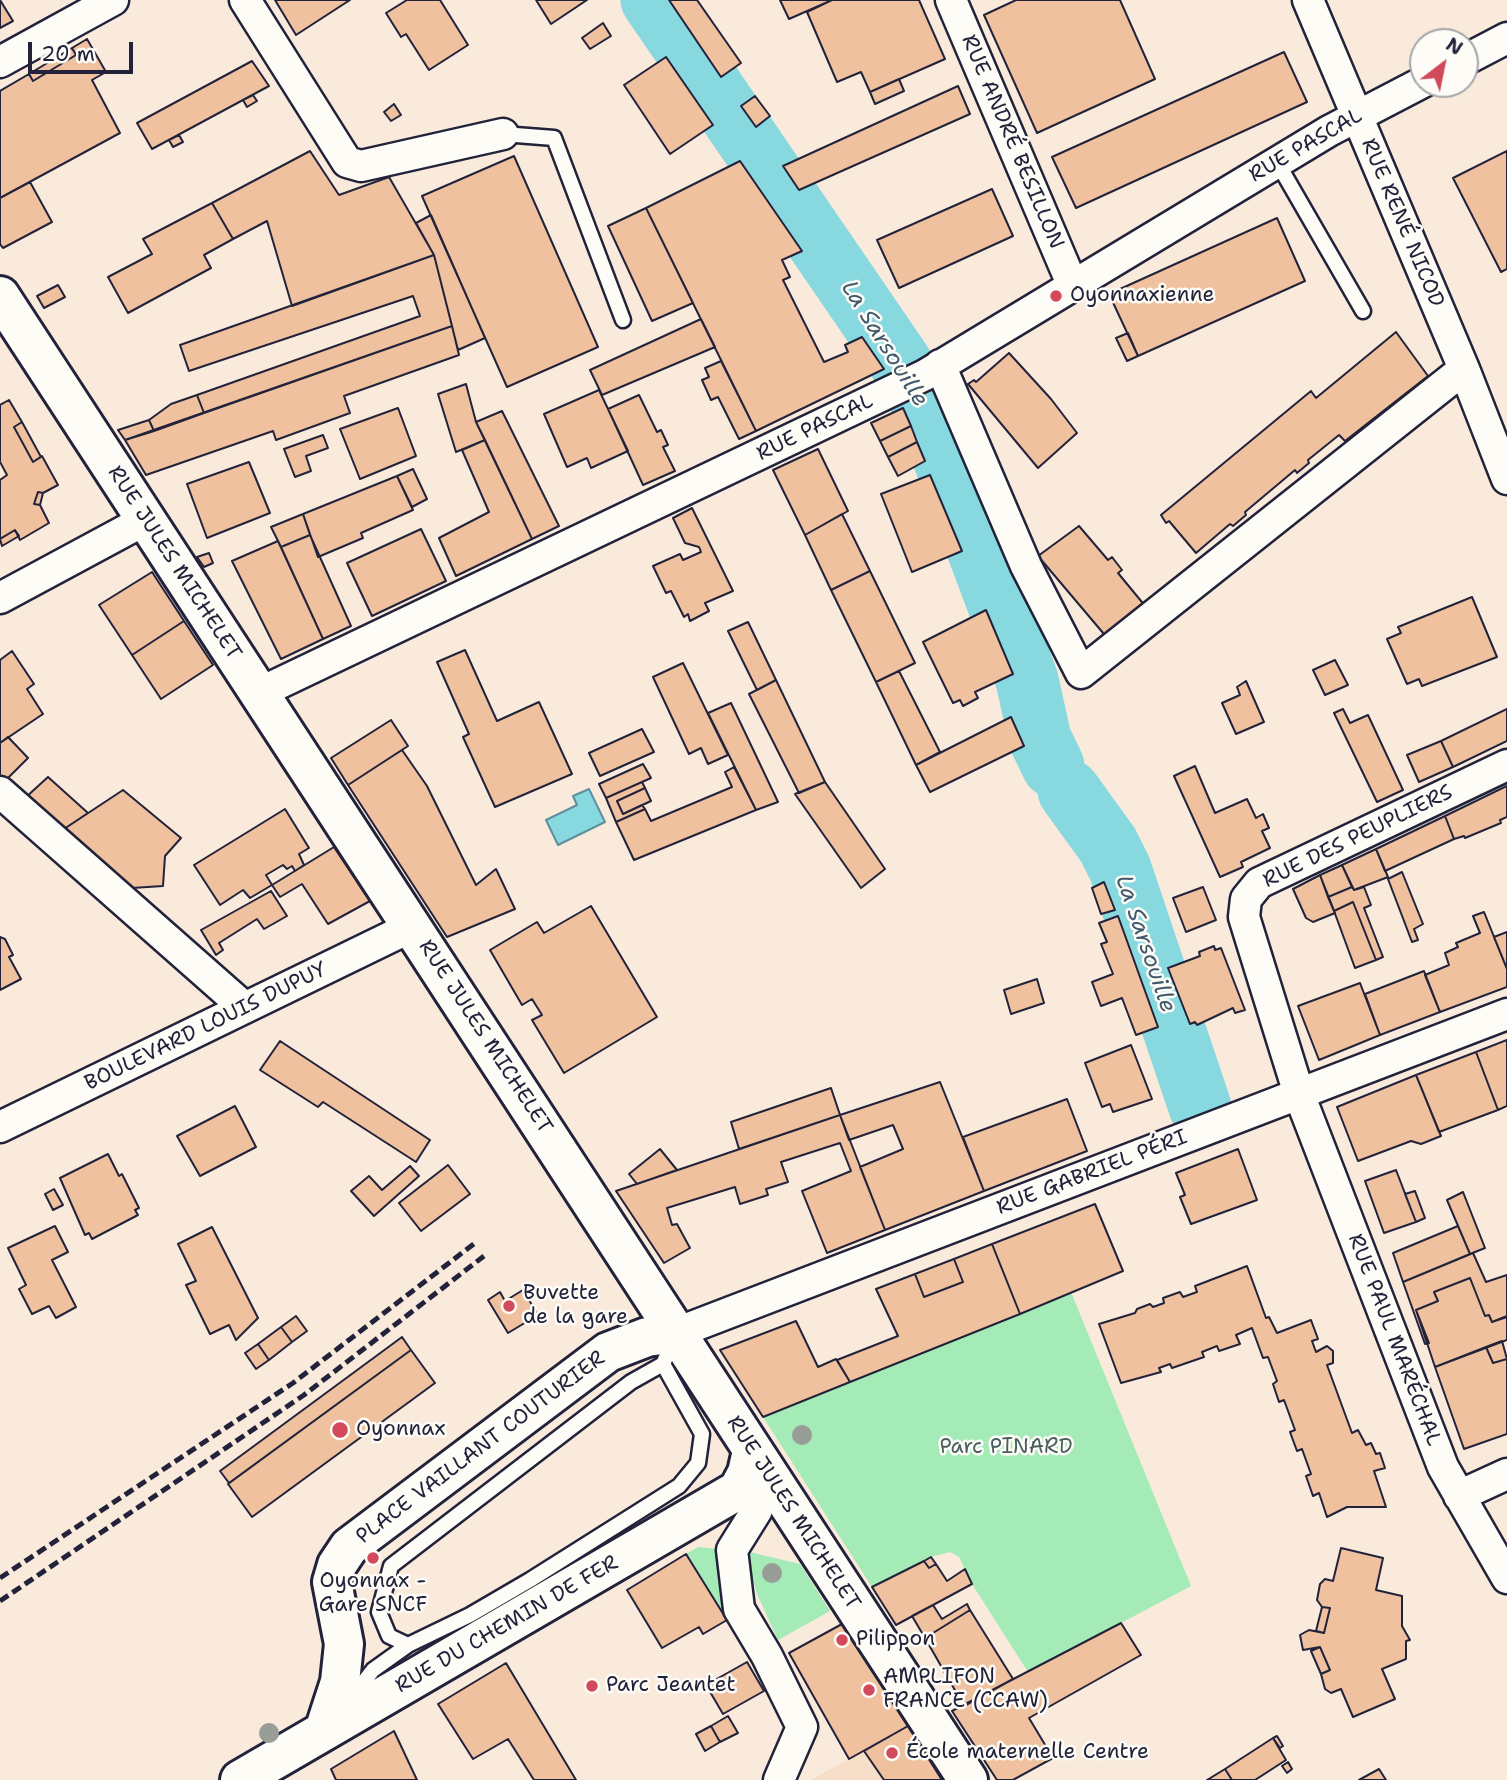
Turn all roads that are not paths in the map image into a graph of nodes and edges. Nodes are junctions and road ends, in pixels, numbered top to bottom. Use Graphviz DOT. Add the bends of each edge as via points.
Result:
graph roads {
  1 [pos="113,0"];
  2 [pos="245,0"];
  3 [pos="951,0"];
  4 [pos="1308,0"];
  5 [pos="1507,38"];
  6 [pos="1479,53"];
  7 [pos="0,62"];
  8 [pos="1409,89"];
  9 [pos="1357,115"];
  10 [pos="503,134"];
  11 [pos="1277,162"];
  12 [pos="1072,284"];
  13 [pos="0,296"];
  14 [pos="1363,312"];
  15 [pos="623,320"];
  16 [pos="1464,369"];
  17 [pos="933,370"];
  18 [pos="1507,477"];
  19 [pos="145,520"];
  20 [pos="0,598"];
  21 [pos="259,693"];
  22 [pos="1507,765"];
  23 [pos="0,792"];
  24 [pos="413,926"];
  25 [pos="244,1007"];
  26 [pos="1507,1014"];
  27 [pos="1299,1094"];
  28 [pos="0,1127"];
  29 [pos="670,1349"];
  30 [pos="752,1451"];
  31 [pos="1507,1474"];
  32 [pos="738,1490"];
  33 [pos="1460,1496"];
  34 [pos="1507,1578"];
  35 [pos="408,1645"];
  36 [pos="391,1693"];
  37 [pos="324,1731"];
  38 [pos="240,1780"];
  39 [pos="779,1780"];
  40 [pos="968,1780"];
  1 -- 7 [label="street"];
  2 -- 10 [label="street" via="347,162 361,166"];
  3 -- 12 [label="street, RUE ANDRÉ BESILLON"];
  4 -- 9 [label="street, RUE RENÉ NICOD"];
  5 -- 6 [label="street"];
  8 -- 9 [label="street, RUE PASCAL"];
  9 -- 11 [label="street, RUE PASCAL"];
  9 -- 16 [label="street, RUE RENÉ NICOD"];
  10 -- 15 [label="lane" via="554,138"];
  11 -- 12 [label="street, RUE PASCAL"];
  11 -- 14 [label="lane"];
  12 -- 17 [label="street, RUE PASCAL"];
  13 -- 19 [label="main road, RUE JULES MICHELET"];
  16 -- 17 [label="street" via="1081,673"];
  16 -- 18 [label="street, RUE RENÉ NICOD"];
  17 -- 21 [label="street, RUE PASCAL"];
  19 -- 20 [label="street"];
  19 -- 21 [label="main road, RUE JULES MICHELET"];
  21 -- 24 [label="main road, RUE JULES MICHELET"];
  22 -- 27 [label="street, RUE DES PEUPLIERS" via="1259,883 1246,899 1244,917"];
  23 -- 25 [label="street"];
  24 -- 25 [label="street, BOULEVARD LOUIS DUPUY"];
  24 -- 29 [label="main road, RUE JULES MICHELET"];
  25 -- 28 [label="street, BOULEVARD LOUIS DUPUY"];
  26 -- 27 [label="street, RUE GABRIEL PÉRI"];
  27 -- 29 [label="street, RUE GABRIEL PÉRI"];
  27 -- 33 [label="street, RUE PAUL MARÉCHAL" via="1443,1467"];
  29 -- 30 [label="main road, RUE JULES MICHELET"];
  29 -- 35 [label="lane" via="391,1566 379,1612 389,1636"];
  29 -- 35 [label="lane" via="702,1434 698,1463 679,1486 530,1580"];
  29 -- 37 [label="main road, PLACE VAILLANT COUTURIER" via="647,1337 608,1352 349,1547 332,1582 344,1644 340,1682"];
  30 -- 32 [label="main road"];
  30 -- 40 [label="main road, RUE JULES MICHELET"];
  31 -- 33 [label="street"];
  32 -- 36 [label="main road, RUE DU CHEMIN DE FER"];
  32 -- 39 [label="street" via="757,1510 732,1550 739,1609 802,1727"];
  33 -- 34 [label="street, RUE PAUL MARÉCHAL"];
  35 -- 36 [label="lane"];
  35 -- 37 [label="lane" via="373,1670"];
  36 -- 37 [label="main road, RUE DU CHEMIN DE FER"];
  37 -- 38 [label="main road, RUE DU CHEMIN DE FER"];
}
